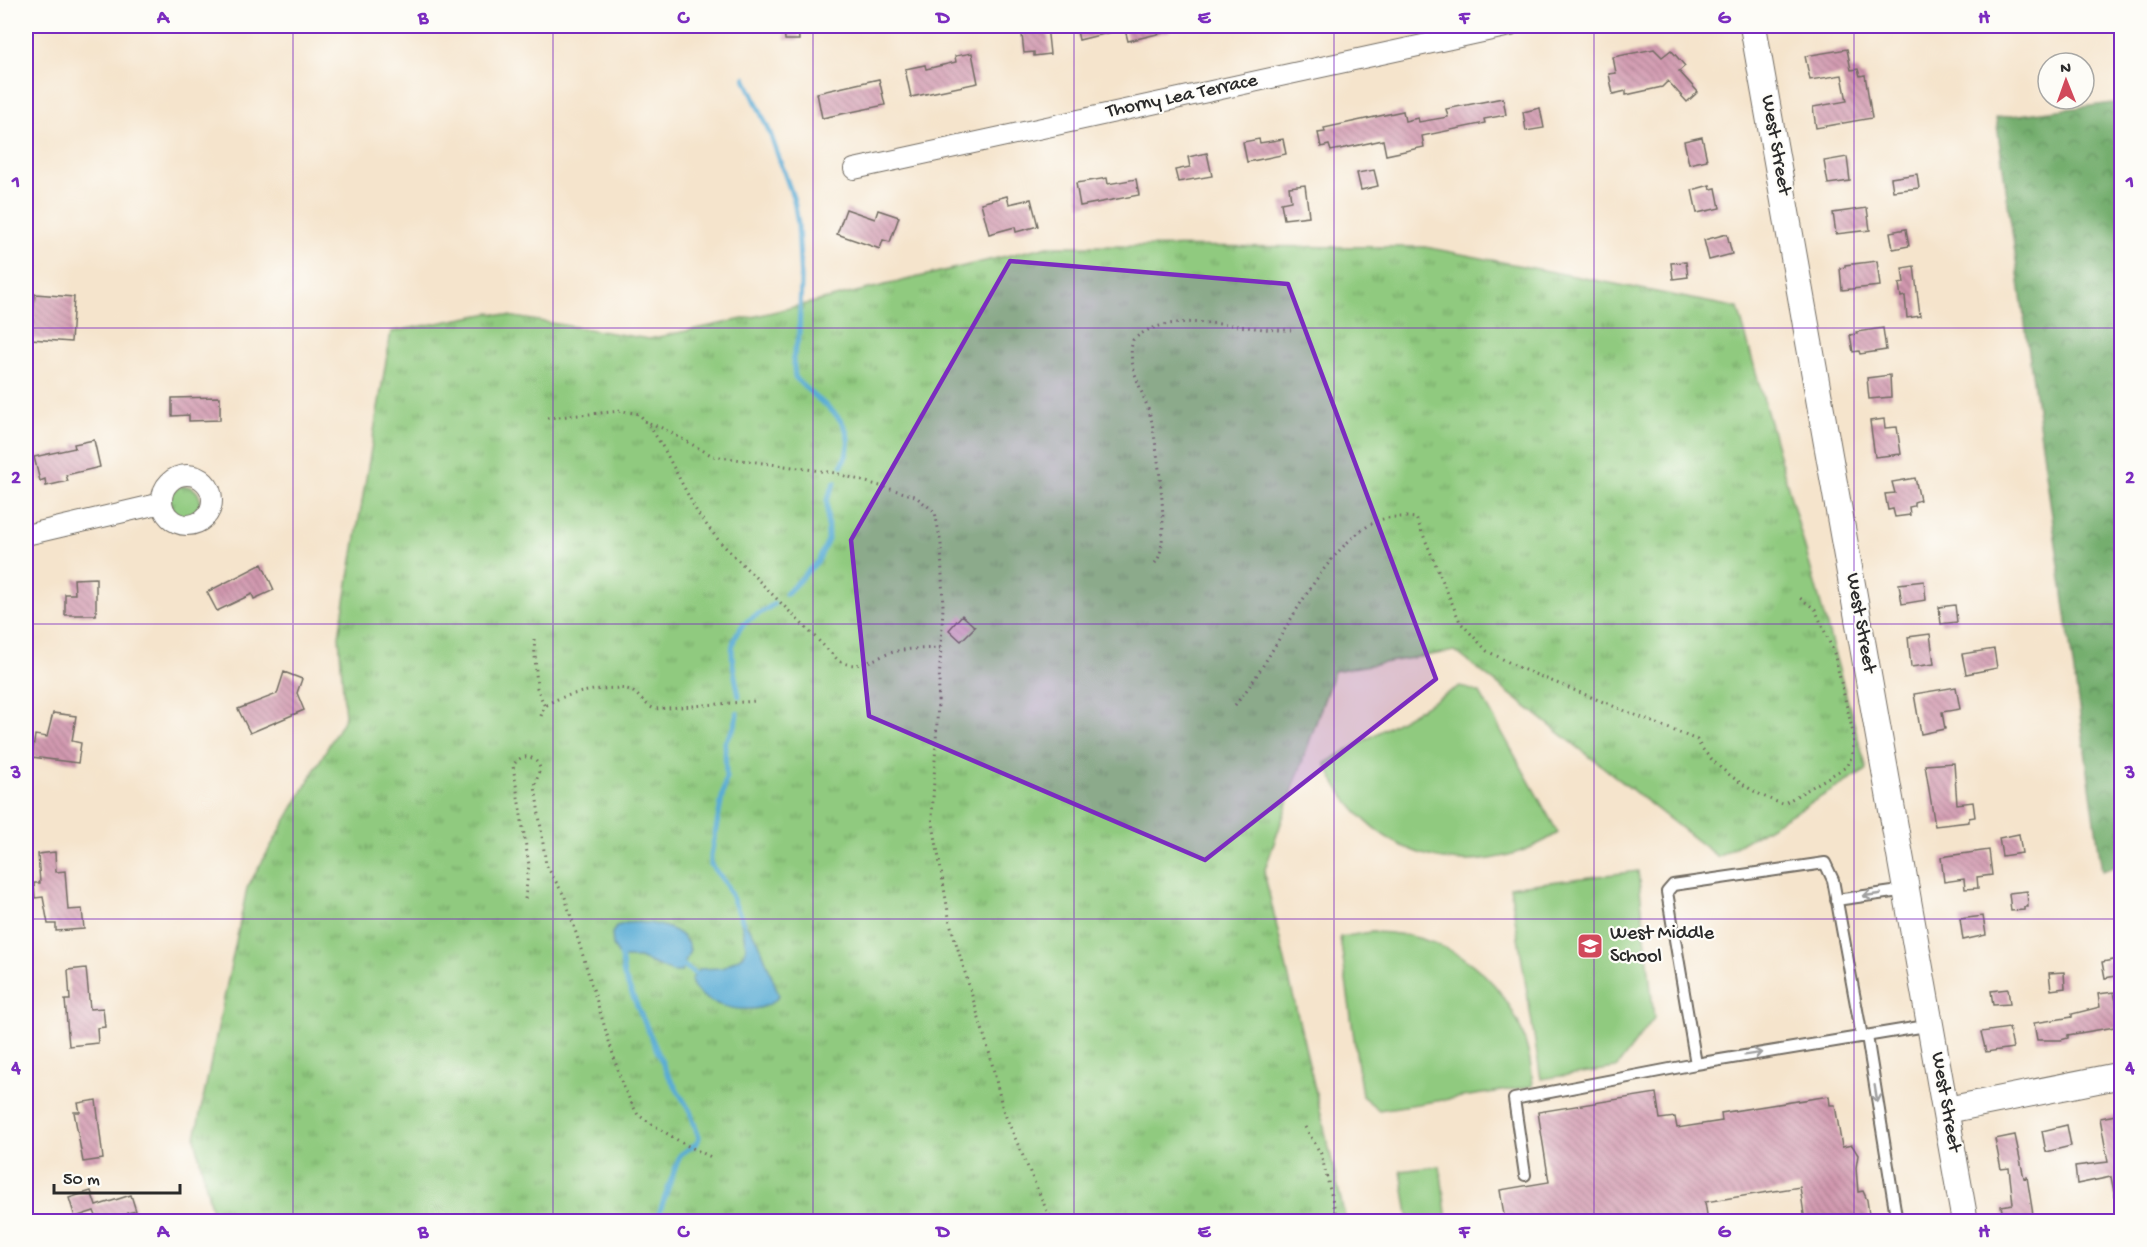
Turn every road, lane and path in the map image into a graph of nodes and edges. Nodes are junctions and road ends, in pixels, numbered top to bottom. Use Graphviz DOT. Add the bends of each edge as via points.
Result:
graph roads {
  1 [pos="1510,26"];
  2 [pos="1753,26"];
  3 [pos="854,169"];
  4 [pos="1291,330"];
  5 [pos="547,418"];
  6 [pos="644,421"];
  7 [pos="162,503"];
  8 [pos="26,535"];
  9 [pos="1155,563"];
  10 [pos="1797,596"];
  11 [pos="534,639"];
  12 [pos="940,648"];
  13 [pos="756,700"];
  14 [pos="1236,705"];
  15 [pos="545,707"];
  16 [pos="541,716"];
  17 [pos="1908,890"];
  18 [pos="525,899"];
  19 [pos="1836,900"];
  20 [pos="1932,1025"];
  21 [pos="1865,1037"];
  22 [pos="1696,1064"];
  23 [pos="2121,1075"];
  24 [pos="1947,1110"];
  25 [pos="1305,1127"];
  26 [pos="713,1158"];
  27 [pos="1525,1175"];
  28 [pos="1054,1221"];
  29 [pos="1338,1221"];
  30 [pos="1897,1221"];
  31 [pos="1965,1221"];
  1 -- 3 [label="street, Thorny Lea Terrace"];
  2 -- 17 [label="street, West Street"];
  4 -- 9 [label="path" via="1182,323 1142,331 1133,340 1131,358 1152,423 1163,516 1163,546"];
  5 -- 6 [label="path" via="622,411 639,414"];
  6 -- 12 [label="path" via="664,449 698,514 720,542 839,661 859,666 897,651"];
  6 -- 12 [label="path" via="713,456 817,469 915,496 929,504 935,512 941,544"];
  7 -- 8 [label="street"];
  10 -- 14 [label="path" via="1815,609 1834,653 1854,737 1846,767 1783,804 1743,784 1703,753 1697,740 1487,651 1460,622 1416,518 1398,516 1372,524 1344,548 1316,582"];
  11 -- 15 [label="path" via="537,688"];
  12 -- 28 [label="path" via="932,819 950,923 1003,1110"];
  13 -- 15 [label="path" via="655,709 620,687 559,699"];
  15 -- 16 [label="path"];
  17 -- 19 [label="lane, one-way"];
  17 -- 20 [label="street, West Street"];
  18 -- 26 [label="path" via="529,865 513,766 526,756 540,768 535,786 546,865 565,897 623,1087 638,1115"];
  19 -- 21 [label="lane"];
  19 -- 22 [label="lane" via="1831,871 1825,863 1669,888"];
  20 -- 21 [label="lane"];
  20 -- 24 [label="street, West Street"];
  22 -- 21 [label="lane, one-way"];
  21 -- 30 [label="lane, one-way"];
  22 -- 27 [label="lane" via="1514,1099"];
  23 -- 24 [label="street"];
  24 -- 31 [label="street, West Street"];
  25 -- 29 [label="path" via="1321,1154"];
}
